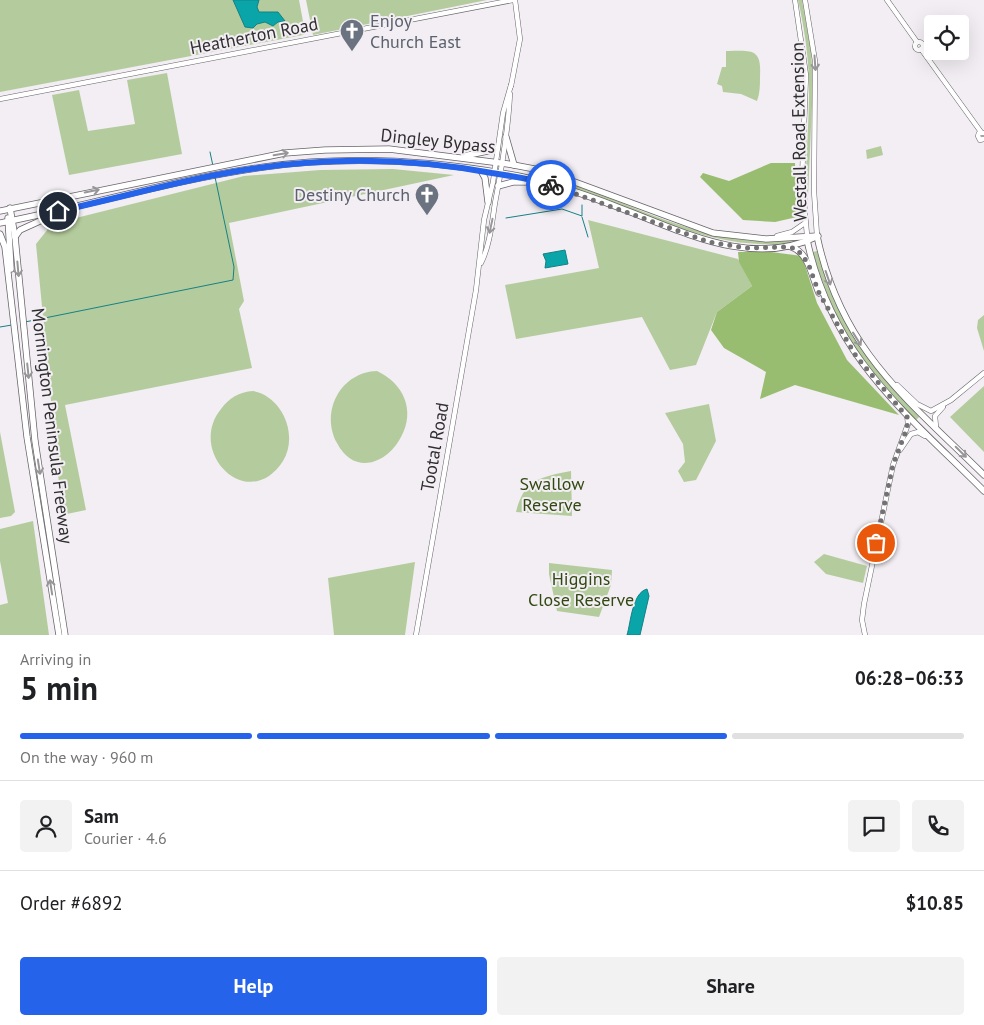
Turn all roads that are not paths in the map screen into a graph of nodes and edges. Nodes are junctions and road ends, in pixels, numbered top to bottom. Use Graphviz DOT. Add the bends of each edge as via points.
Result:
graph roads {
  1 [pos="514,0"];
  2 [pos="795,0"];
  3 [pos="806,0"];
  4 [pos="887,0"];
  5 [pos="511,85"];
  6 [pos="0,99"];
  7 [pos="982,132"];
  8 [pos="506,137"];
  9 [pos="984,139"];
  10 [pos="497,149"];
  11 [pos="459,156"];
  12 [pos="499,163"];
  13 [pos="514,165"];
  14 [pos="481,171"];
  15 [pos="497,173"];
  16 [pos="546,183"];
  17 [pos="498,186"];
  18 [pos="488,202"];
  19 [pos="74,208"];
  20 [pos="10,209"];
  21 [pos="0,210"];
  22 [pos="10,221"];
  23 [pos="0,223"];
  24 [pos="805,223"];
  25 [pos="0,234"];
  26 [pos="818,236"];
  27 [pos="15,237"];
  28 [pos="807,238"];
  29 [pos="766,239"];
  30 [pos="788,247"];
  31 [pos="480,264"];
  32 [pos="11,292"];
  33 [pos="829,307"];
  34 [pos="881,371"];
  35 [pos="984,373"];
  36 [pos="944,406"];
  37 [pos="907,414"];
  38 [pos="936,427"];
  39 [pos="896,458"];
  40 [pos="951,458"];
  41 [pos="984,475"];
  42 [pos="984,491"];
  43 [pos="59,635"];
  44 [pos="65,635"];
  45 [pos="416,635"];
  46 [pos="866,635"];
  1 -- 5 [label="main road, Tootal Road" via="520,34"];
  1 -- 6 [label="main road, Heatherton Road"];
  2 -- 24 [label="main road, Westall Road Extension" via="806,75 802,180"];
  3 -- 26 [label="main road, Westall Road Extension, one-way" via="815,61 814,191"];
  4 -- 7 [label="main road" via="917,42 922,43 921,49"];
  5 -- 8 [label="main road, Tootal Road"];
  5 -- 10 [label="main road, Tootal Road"];
  7 -- 9 [label="main road" via="978,138"];
  8 -- 12 [label="main road, Tootal Road"];
  8 -- 13 [label="highway"];
  10 -- 11 [label="highway"];
  10 -- 12 [label="main road, Tootal Road"];
  11 -- 12 [label="highway, Dingley Bypass"];
  20 -- 11 [label="highway, Dingley Bypass, one-way" via="285,153 399,149"];
  12 -- 13 [label="highway, Dingley Bypass"];
  12 -- 15 [label="main road, Tootal Road"];
  13 -- 29 [label="highway, Dingley Bypass" via="545,170 713,233"];
  14 -- 15 [label="highway, Dingley Bypass"];
  14 -- 18 [label="highway"];
  14 -- 19 [label="highway, Dingley Bypass" via="421,163 349,160 279,165 218,174"];
  15 -- 16 [label="highway, Dingley Bypass"];
  15 -- 17 [label="main road, Tootal Road"];
  15 -- 18 [label="main road, Tootal Road"];
  16 -- 17 [label="highway" via="520,182"];
  16 -- 30 [label="highway, Dingley Bypass" via="709,242 754,248"];
  17 -- 31 [label="main road, Tootal Road, one-way" via="485,255"];
  18 -- 31 [label="main road, Tootal Road"];
  19 -- 22 [label="highway, Dingley Bypass"];
  19 -- 27 [label="highway" via="30,225"];
  20 -- 21 [label="highway, Dingley Bypass"];
  20 -- 22 [label="highway"];
  22 -- 23 [label="highway, Dingley Bypass"];
  22 -- 27 [label="highway, Mornington Peninsula Freeway"];
  22 -- 32 [label="highway, Mornington Peninsula Freeway"];
  24 -- 28 [label="main road, Westall Road Extension"];
  24 -- 29 [label="main road" via="790,233"];
  25 -- 32 [label="highway, Mornington Peninsula Freeway"];
  26 -- 28 [label="highway"];
  26 -- 34 [label="highway, Westall Road Extension, one-way" via="838,304 857,339"];
  27 -- 44 [label="highway, Mornington Peninsula Freeway, one-way" via="35,440"];
  28 -- 29 [label="highway, Dingley Bypass"];
  28 -- 30 [label="highway, Dingley Bypass"];
  28 -- 33 [label="highway, Westall Road Extension" via="817,278"];
  30 -- 33 [label="highway" via="796,248 803,256 819,293"];
  31 -- 45 [label="main road, Tootal Road"];
  43 -- 32 [label="highway, Mornington Peninsula Freeway, one-way" via="27,437"];
  33 -- 37 [label="highway, Westall Road Extension" via="856,356"];
  34 -- 36 [label="main road" via="929,411"];
  34 -- 38 [label="highway, Westall Road Extension"];
  35 -- 36 [label="main road"];
  36 -- 38 [label="main road" via="935,416"];
  37 -- 39 [label="main road" via="908,424"];
  37 -- 40 [label="highway, Westall Road Extension"];
  38 -- 41 [label="highway, Westall Road Extension, one-way"];
  39 -- 40 [label="main road" via="909,436 916,432"];
  39 -- 46 [label="main road" via="864,604 862,620"];
  40 -- 42 [label="highway, Westall Road Extension"];
}
